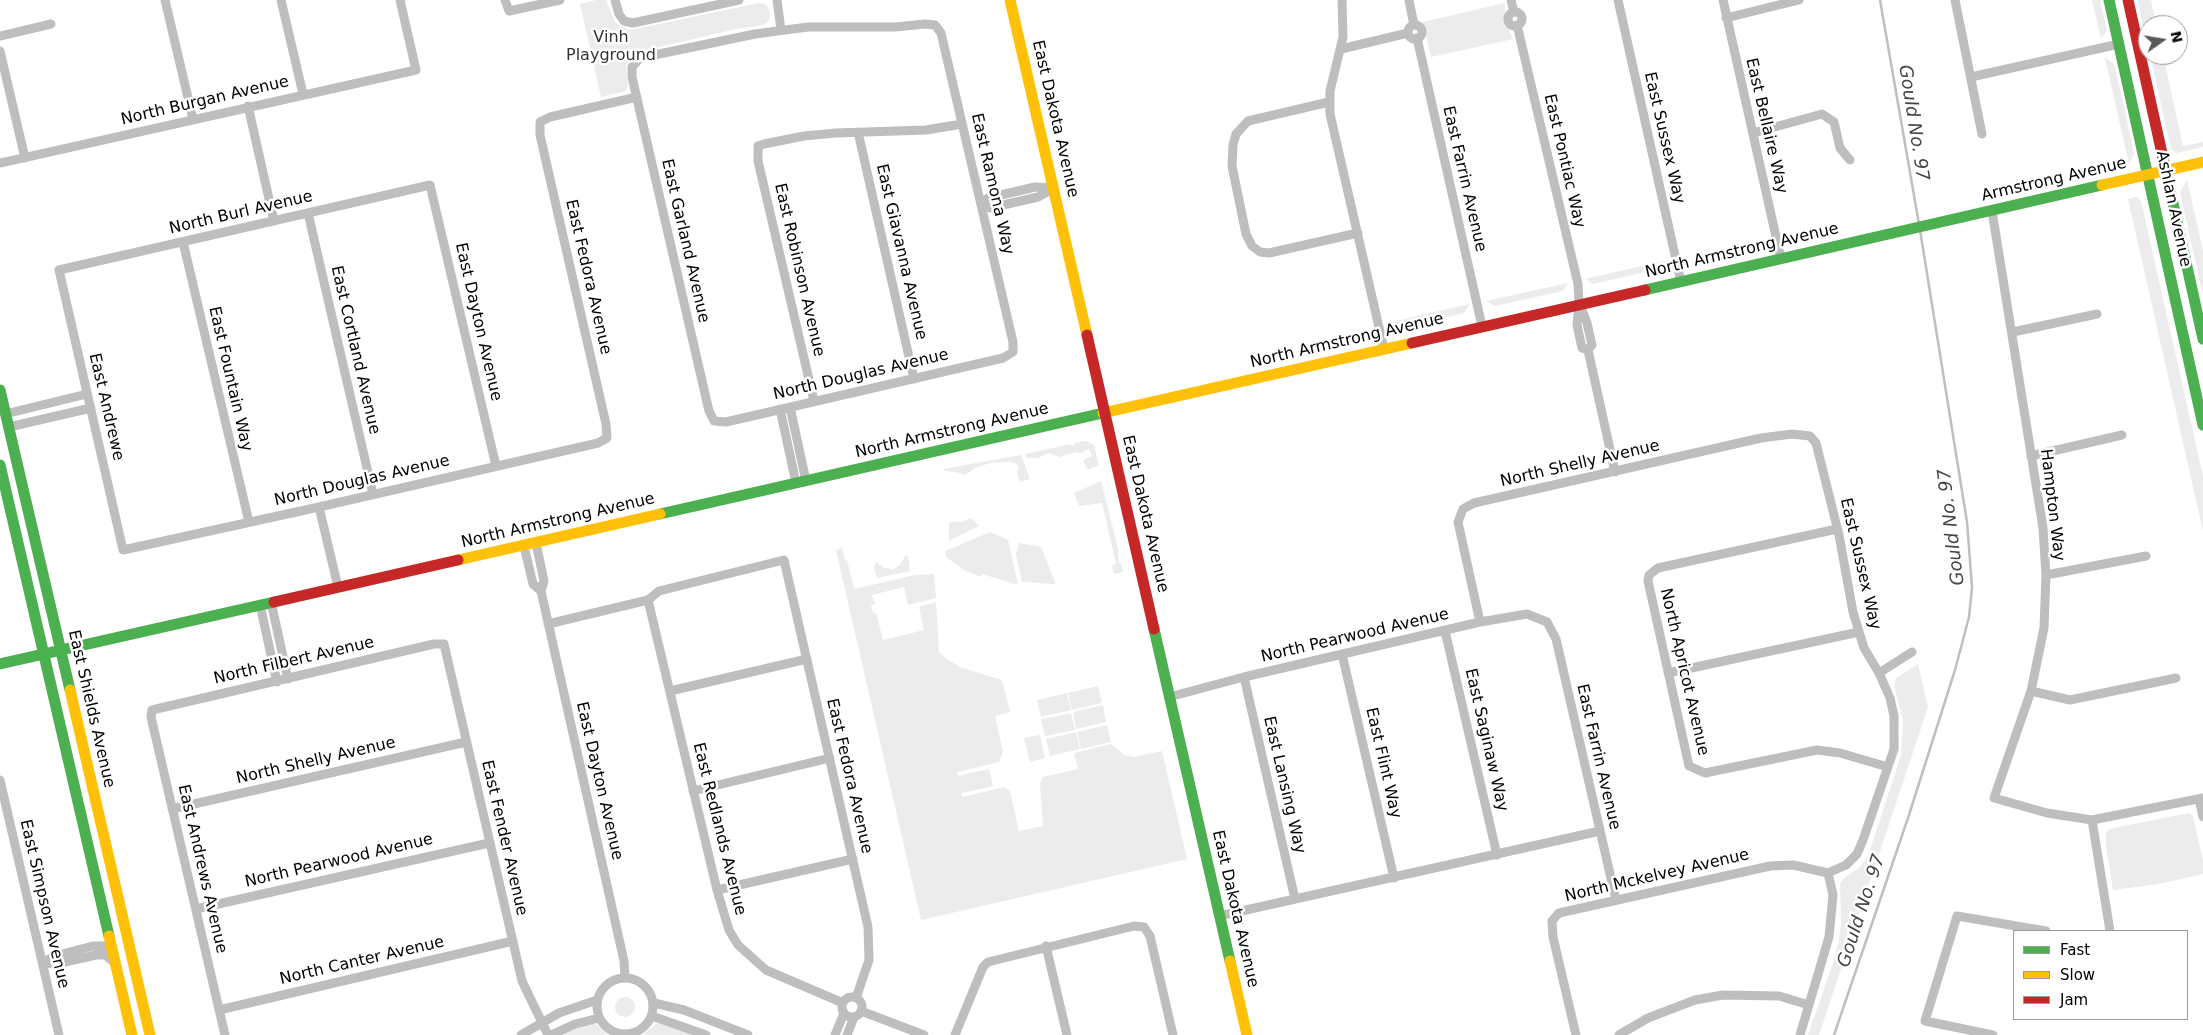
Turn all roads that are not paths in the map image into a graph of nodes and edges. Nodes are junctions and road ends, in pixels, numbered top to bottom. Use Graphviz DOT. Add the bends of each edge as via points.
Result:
graph roads {
  1 [pos="166,0"];
  2 [pos="281,0"];
  3 [pos="400,0"];
  4 [pos="505,0"];
  5 [pos="560,0"];
  6 [pos="615,0"];
  7 [pos="739,0"];
  8 [pos="777,0"];
  9 [pos="1010,0"];
  10 [pos="1342,0"];
  11 [pos="1409,0"];
  12 [pos="1511,0"];
  13 [pos="1618,0"];
  14 [pos="1723,0"];
  15 [pos="1799,0"];
  16 [pos="1955,0"];
  17 [pos="2109,0"];
  18 [pos="2128,0"];
  19 [pos="1726,18"];
  20 [pos="51,24"];
  21 [pos="1414,25"];
  22 [pos="781,30"];
  23 [pos="1408,33"];
  24 [pos="0,36"];
  25 [pos="1417,38"];
  26 [pos="2119,44"];
  27 [pos="1341,49"];
  28 [pos="0,51"];
  29 [pos="1970,77"];
  30 [pos="303,94"];
  31 [pos="637,97"];
  32 [pos="1329,102"];
  33 [pos="248,106"];
  34 [pos="193,119"];
  35 [pos="962,124"];
  36 [pos="858,132"];
  37 [pos="1753,133"];
  38 [pos="1982,134"];
  39 [pos="25,158"];
  40 [pos="1850,160"];
  41 [pos="2203,162"];
  42 [pos="0,163"];
  43 [pos="2165,171"];
  44 [pos="2149,175"];
  45 [pos="430,185"];
  46 [pos="1054,188"];
  47 [pos="981,204"];
  48 [pos="1992,212"];
  49 [pos="308,213"];
  50 [pos="274,221"];
  51 [pos="1912,229"];
  52 [pos="1358,233"];
  53 [pos="183,242"];
  54 [pos="1781,259"];
  55 [pos="59,270"];
  56 [pos="1681,282"];
  57 [pos="1579,304"];
  58 [pos="2096,314"];
  59 [pos="1482,326"];
  60 [pos="2013,332"];
  61 [pos="2203,339"];
  62 [pos="1384,349"];
  63 [pos="1013,352"];
  64 [pos="914,379"];
  65 [pos="0,390"];
  66 [pos="88,394"];
  67 [pos="814,401"];
  68 [pos="790,407"];
  69 [pos="90,408"];
  70 [pos="780,409"];
  71 [pos="1105,413"];
  72 [pos="5,414"];
  73 [pos="714,421"];
  74 [pos="2203,425"];
  75 [pos="9,427"];
  76 [pos="2122,435"];
  77 [pos="608,438"];
  78 [pos="1816,443"];
  79 [pos="2031,456"];
  80 [pos="0,465"];
  81 [pos="496,466"];
  82 [pos="1615,472"];
  83 [pos="801,482"];
  84 [pos="373,494"];
  85 [pos="319,507"];
  86 [pos="249,522"];
  87 [pos="1837,529"];
  88 [pos="536,543"];
  89 [pos="524,546"];
  90 [pos="123,550"];
  91 [pos="2146,556"];
  92 [pos="2046,575"];
  93 [pos="338,587"];
  94 [pos="541,591"];
  95 [pos="648,600"];
  96 [pos="266,604"];
  97 [pos="1480,622"];
  98 [pos="1547,622"];
  99 [pos="548,624"];
  100 [pos="1446,630"];
  101 [pos="1859,632"];
  102 [pos="444,644"];
  103 [pos="61,650"];
  104 [pos="1912,652"];
  105 [pos="43,654"];
  106 [pos="1342,654"];
  107 [pos="807,659"];
  108 [pos="0,664"];
  109 [pos="1668,673"];
  110 [pos="1879,673"];
  111 [pos="1244,677"];
  112 [pos="2176,678"];
  113 [pos="288,679"];
  114 [pos="277,682"];
  115 [pos="670,691"];
  116 [pos="2031,691"];
  117 [pos="1170,697"];
  118 [pos="152,710"];
  119 [pos="466,742"];
  120 [pos="830,758"];
  121 [pos="1888,767"];
  122 [pos="0,780"];
  123 [pos="693,791"];
  124 [pos="2201,799"];
  125 [pos="172,809"];
  126 [pos="2203,817"];
  127 [pos="2092,820"];
  128 [pos="1600,832"];
  129 [pos="489,843"];
  130 [pos="1497,855"];
  131 [pos="853,859"];
  132 [pos="1828,873"];
  133 [pos="1394,878"];
  134 [pos="717,890"];
  135 [pos="1295,899"];
  136 [pos="1616,900"];
  137 [pos="196,910"];
  138 [pos="1219,916"];
  139 [pos="2040,930"];
  140 [pos="2110,930"];
  141 [pos="513,941"];
  142 [pos="112,946"];
  143 [pos="1046,946"];
  144 [pos="43,963"];
  145 [pos="116,964"];
  146 [pos="625,978"];
  147 [pos="856,998"];
  148 [pos="597,1000"];
  149 [pos="654,1003"];
  150 [pos="843,1003"];
  151 [pos="1809,1005"];
  152 [pos="219,1010"];
  153 [pos="861,1011"];
  154 [pos="844,1013"];
  155 [pos="652,1016"];
  156 [pos="854,1017"];
  157 [pos="600,1018"];
  158 [pos="541,1022"];
  159 [pos="1622,1034"];
  160 [pos="60,1035"];
  161 [pos="132,1035"];
  162 [pos="144,1035"];
  163 [pos="150,1035"];
  164 [pos="225,1035"];
  165 [pos="521,1035"];
  166 [pos="549,1035"];
  167 [pos="706,1035"];
  168 [pos="748,1035"];
  169 [pos="835,1035"];
  170 [pos="847,1035"];
  171 [pos="924,1035"];
  172 [pos="955,1035"];
  173 [pos="1067,1035"];
  174 [pos="1173,1035"];
  175 [pos="1247,1035"];
  176 [pos="1576,1035"];
  177 [pos="1800,1035"];
  178 [pos="1993,1035"];
  1 -- 34 [label="street"];
  2 -- 30 [label="street"];
  3 -- 30 [label="street, North Burgan Avenue" via="416,70"];
  4 -- 5 [label="street" via="509,11"];
  6 -- 7 [label="street" via="624,21 633,23"];
  8 -- 22 [label="street"];
  9 -- 46 [label="street, East Dakota Avenue"];
  10 -- 27 [label="street" via="1344,26"];
  11 -- 21 [label="street"];
  12 -- 57 [label="street, East Pontiac Way" via="1514,12 1508,20 1516,25 1578,284"];
  13 -- 56 [label="street, East Sussex Way"];
  14 -- 19 [label="street, East Bellaire Way"];
  15 -- 19 [label="street"];
  16 -- 29 [label="street"];
  17 -- 26 [label="street, Ashlan Avenue"];
  18 -- 43 [label="street, Ashlan Avenue"];
  19 -- 37 [label="street, East Bellaire Way"];
  20 -- 24 [label="street"];
  21 -- 23 [label="street"];
  21 -- 25 [label="street" via="1421,30"];
  22 -- 31 [label="street, East Garland Avenue" via="640,58 632,67"];
  22 -- 35 [label="street, East Ramona Way" via="935,25 941,33"];
  23 -- 25 [label="street"];
  23 -- 27 [label="street"];
  25 -- 59 [label="street, East Farrin Avenue"];
  26 -- 29 [label="street"];
  26 -- 44 [label="street, Ashlan Avenue"];
  27 -- 32 [label="street"];
  28 -- 39 [label="street"];
  29 -- 38 [label="street"];
  30 -- 33 [label="street, North Burgan Avenue"];
  31 -- 73 [label="street, East Garland Avenue" via="709,411"];
  31 -- 77 [label="street, East Fedora Avenue" via="540,122 540,135"];
  32 -- 52 [label="street"];
  32 -- 52 [label="street" via="1248,121 1236,134 1232,166 1246,234 1252,246 1260,252 1269,253"];
  33 -- 34 [label="street, North Burgan Avenue"];
  33 -- 50 [label="street"];
  34 -- 39 [label="street, North Burgan Avenue"];
  35 -- 36 [label="street" via="926,130"];
  35 -- 47 [label="street, East Ramona Way"];
  36 -- 64 [label="street, East Giavanna Avenue"];
  36 -- 67 [label="street, East Robinson Avenue" via="804,136 758,146 758,161"];
  37 -- 40 [label="street" via="1822,114 1834,122 1840,148"];
  37 -- 54 [label="street, East Bellaire Way"];
  39 -- 42 [label="street, North Burgan Avenue"];
  41 -- 43 [label="street, Armstrong Avenue"];
  43 -- 44 [label="street, Armstrong Avenue"];
  43 -- 61 [label="street, Ashlan Avenue"];
  44 -- 48 [label="street, Armstrong Avenue"];
  44 -- 74 [label="street, Ashlan Avenue"];
  45 -- 49 [label="street, North Burl Avenue"];
  45 -- 81 [label="street, East Dayton Avenue"];
  46 -- 47 [label="street" via="1035,187 1006,193 988,198"];
  46 -- 71 [label="street, East Dakota Avenue"];
  47 -- 63 [label="street, East Ramona Way"];
  48 -- 51 [label="street, Armstrong Avenue"];
  48 -- 60 [label="street, Hampton Way"];
  49 -- 50 [label="street, North Burl Avenue"];
  49 -- 84 [label="street, East Cortland Avenue"];
  50 -- 53 [label="street, North Burl Avenue"];
  51 -- 54 [label="street, North Armstrong Avenue"];
  52 -- 62 [label="street"];
  53 -- 55 [label="street, North Burl Avenue"];
  53 -- 86 [label="street, East Fountain Way"];
  54 -- 56 [label="street, North Armstrong Avenue"];
  55 -- 66 [label="street, East Andrewe"];
  56 -- 57 [label="street, North Armstrong Avenue"];
  57 -- 59 [label="street, North Armstrong Avenue"];
  57 -- 82 [label="street, East Pontiac Way" via="1592,345 1588,350"];
  58 -- 60 [label="street"];
  59 -- 62 [label="street, North Armstrong Avenue"];
  60 -- 79 [label="street, Hampton Way"];
  62 -- 71 [label="street, North Armstrong Avenue"];
  63 -- 64 [label="street, North Douglas Avenue" via="1003,358"];
  64 -- 67 [label="street, North Douglas Avenue"];
  65 -- 72 [label="street, East Shields Avenue"];
  66 -- 69 [label="street, East Andrewe"];
  66 -- 72 [label="street"];
  67 -- 68 [label="street, North Douglas Avenue"];
  68 -- 70 [label="street, North Douglas Avenue"];
  68 -- 83 [label="street"];
  69 -- 75 [label="street"];
  69 -- 90 [label="street, East Andrewe"];
  70 -- 73 [label="street, North Douglas Avenue" via="726,422"];
  70 -- 83 [label="street"];
  71 -- 83 [label="street, North Armstrong Avenue"];
  71 -- 117 [label="street, East Dakota Avenue"];
  72 -- 75 [label="street, East Shields Avenue"];
  75 -- 103 [label="street, East Shields Avenue"];
  76 -- 79 [label="street"];
  77 -- 81 [label="street, North Douglas Avenue"];
  78 -- 82 [label="street, North Shelly Avenue" via="1810,436 1792,434 1761,438"];
  78 -- 87 [label="street, East Sussex Way"];
  79 -- 92 [label="street, Hampton Way" via="2043,528"];
  80 -- 105 [label="street, East Shields Avenue"];
  81 -- 84 [label="street, North Douglas Avenue"];
  82 -- 97 [label="street, North Shelly Avenue" via="1474,503 1463,509 1458,522"];
  83 -- 88 [label="street, North Armstrong Avenue"];
  84 -- 85 [label="street, North Douglas Avenue"];
  85 -- 86 [label="street, North Douglas Avenue"];
  85 -- 93 [label="street"];
  86 -- 90 [label="street, North Douglas Avenue"];
  87 -- 101 [label="street, East Sussex Way"];
  87 -- 109 [label="street, North Apricot Avenue" via="1658,568 1649,575"];
  88 -- 89 [label="street, North Armstrong Avenue"];
  88 -- 94 [label="street, East Dayton Avenue" via="544,581"];
  89 -- 93 [label="street, North Armstrong Avenue"];
  89 -- 94 [label="street, East Dayton Avenue" via="533,584"];
  91 -- 92 [label="street"];
  92 -- 116 [label="street, Hampton Way" via="2044,628"];
  93 -- 96 [label="street, North Armstrong Avenue"];
  94 -- 99 [label="street, East Dayton Avenue"];
  95 -- 99 [label="street"];
  95 -- 107 [label="street, East Fedora Avenue" via="659,591 784,560"];
  95 -- 115 [label="street, East Redlands Avenue"];
  96 -- 103 [label="street, North Armstrong Avenue"];
  96 -- 113 [label="street"];
  96 -- 114 [label="street"];
  97 -- 98 [label="street, North Pearwood Avenue" via="1527,614"];
  97 -- 100 [label="street, North Pearwood Avenue"];
  98 -- 128 [label="street, East Farrin Avenue" via="1556,639"];
  99 -- 146 [label="street, East Dayton Avenue" via="624,961"];
  100 -- 106 [label="street, North Pearwood Avenue"];
  100 -- 130 [label="street, East Saginaw Way"];
  101 -- 109 [label="street"];
  101 -- 110 [label="street, East Sussex Way" via="1864,648"];
  102 -- 113 [label="street, North Filbert Avenue"];
  102 -- 119 [label="street, East Fender Avenue"];
  103 -- 105 [label="street, North Armstrong Avenue"];
  103 -- 163 [label="street, East Shields Avenue"];
  104 -- 110 [label="street"];
  105 -- 108 [label="street, North Armstrong Avenue"];
  105 -- 142 [label="street, East Shields Avenue"];
  106 -- 111 [label="street, North Pearwood Avenue"];
  106 -- 133 [label="street, East Flint Way"];
  107 -- 115 [label="street"];
  107 -- 120 [label="street, East Fedora Avenue"];
  109 -- 121 [label="street, North Apricot Avenue" via="1689,766 1705,773 1817,750"];
  110 -- 121 [label="street, East Sussex Way" via="1894,716 1894,749"];
  111 -- 117 [label="street, North Pearwood Avenue"];
  111 -- 135 [label="street, East Lansing Way"];
  112 -- 116 [label="street" via="2070,700"];
  113 -- 114 [label="street, North Filbert Avenue"];
  114 -- 118 [label="street, North Filbert Avenue"];
  115 -- 123 [label="street, East Redlands Avenue"];
  116 -- 127 [label="street, Hampton Way" via="1994,798 2047,813"];
  117 -- 138 [label="street, East Dakota Avenue"];
  118 -- 125 [label="street, East Andrews Avenue"];
  119 -- 125 [label="street, North Shelly Avenue"];
  119 -- 129 [label="street, East Fender Avenue"];
  120 -- 123 [label="street"];
  120 -- 131 [label="street, East Fedora Avenue"];
  121 -- 132 [label="street, East Sussex Way" via="1857,854 1846,865"];
  122 -- 144 [label="street, East Simpson Avenue"];
  123 -- 134 [label="street, East Redlands Avenue"];
  124 -- 126 [label="street"];
  124 -- 127 [label="street"];
  125 -- 137 [label="street, East Andrews Avenue"];
  127 -- 140 [label="street"];
  128 -- 130 [label="street"];
  128 -- 136 [label="street, East Farrin Avenue"];
  129 -- 137 [label="street, North Pearwood Avenue"];
  129 -- 141 [label="street, East Fender Avenue"];
  130 -- 133 [label="street"];
  131 -- 134 [label="street"];
  131 -- 147 [label="street, East Fedora Avenue" via="870,944 870,960"];
  132 -- 136 [label="street, North Mckelvey Avenue" via="1793,864 1770,866"];
  132 -- 151 [label="street" via="1833,895 1829,937"];
  133 -- 135 [label="street"];
  134 -- 150 [label="street, East Redlands Avenue" via="729,930 751,958 774,974"];
  135 -- 138 [label="street"];
  136 -- 176 [label="street, North Mckelvey Avenue" via="1559,913 1552,921"];
  137 -- 152 [label="street, East Andrews Avenue"];
  138 -- 175 [label="street, East Dakota Avenue"];
  139 -- 178 [label="street" via="1957,916 1925,1021"];
  141 -- 152 [label="street, North Canter Avenue"];
  141 -- 158 [label="street, East Fender Avenue" via="522,980"];
  142 -- 144 [label="street" via="93,946 54,956"];
  142 -- 145 [label="street, East Shields Avenue"];
  142 -- 162 [label="street" via="122,953"];
  143 -- 172 [label="street" via="988,962"];
  143 -- 173 [label="street"];
  143 -- 174 [label="street" via="1134,926 1144,927 1150,936"];
  144 -- 145 [label="street" via="56,964 96,955 105,956"];
  144 -- 160 [label="street, East Simpson Avenue"];
  145 -- 161 [label="street, East Shields Avenue"];
  146 -- 148 [label="street" via="605,986"];
  146 -- 149 [label="street" via="637,980 645,986"];
  147 -- 150 [label="street" via="849,998"];
  147 -- 153 [label="street" via="861,1004"];
  148 -- 157 [label="street"];
  148 -- 158 [label="street"];
  149 -- 155 [label="street"];
  149 -- 168 [label="street" via="684,1010"];
  150 -- 154 [label="street"];
  151 -- 159 [label="street" via="1779,996 1723,995 1695,1000 1648,1018"];
  151 -- 177 [label="street"];
  152 -- 164 [label="street, East Andrews Avenue"];
  153 -- 156 [label="street"];
  153 -- 171 [label="street"];
  154 -- 156 [label="street"];
  154 -- 169 [label="street"];
  155 -- 157 [label="street" via="647,1025 630,1035 611,1031"];
  155 -- 167 [label="street"];
  156 -- 170 [label="street"];
  157 -- 166 [label="street"];
  158 -- 165 [label="street"];
  158 -- 166 [label="street, East Fender Avenue"];
}
